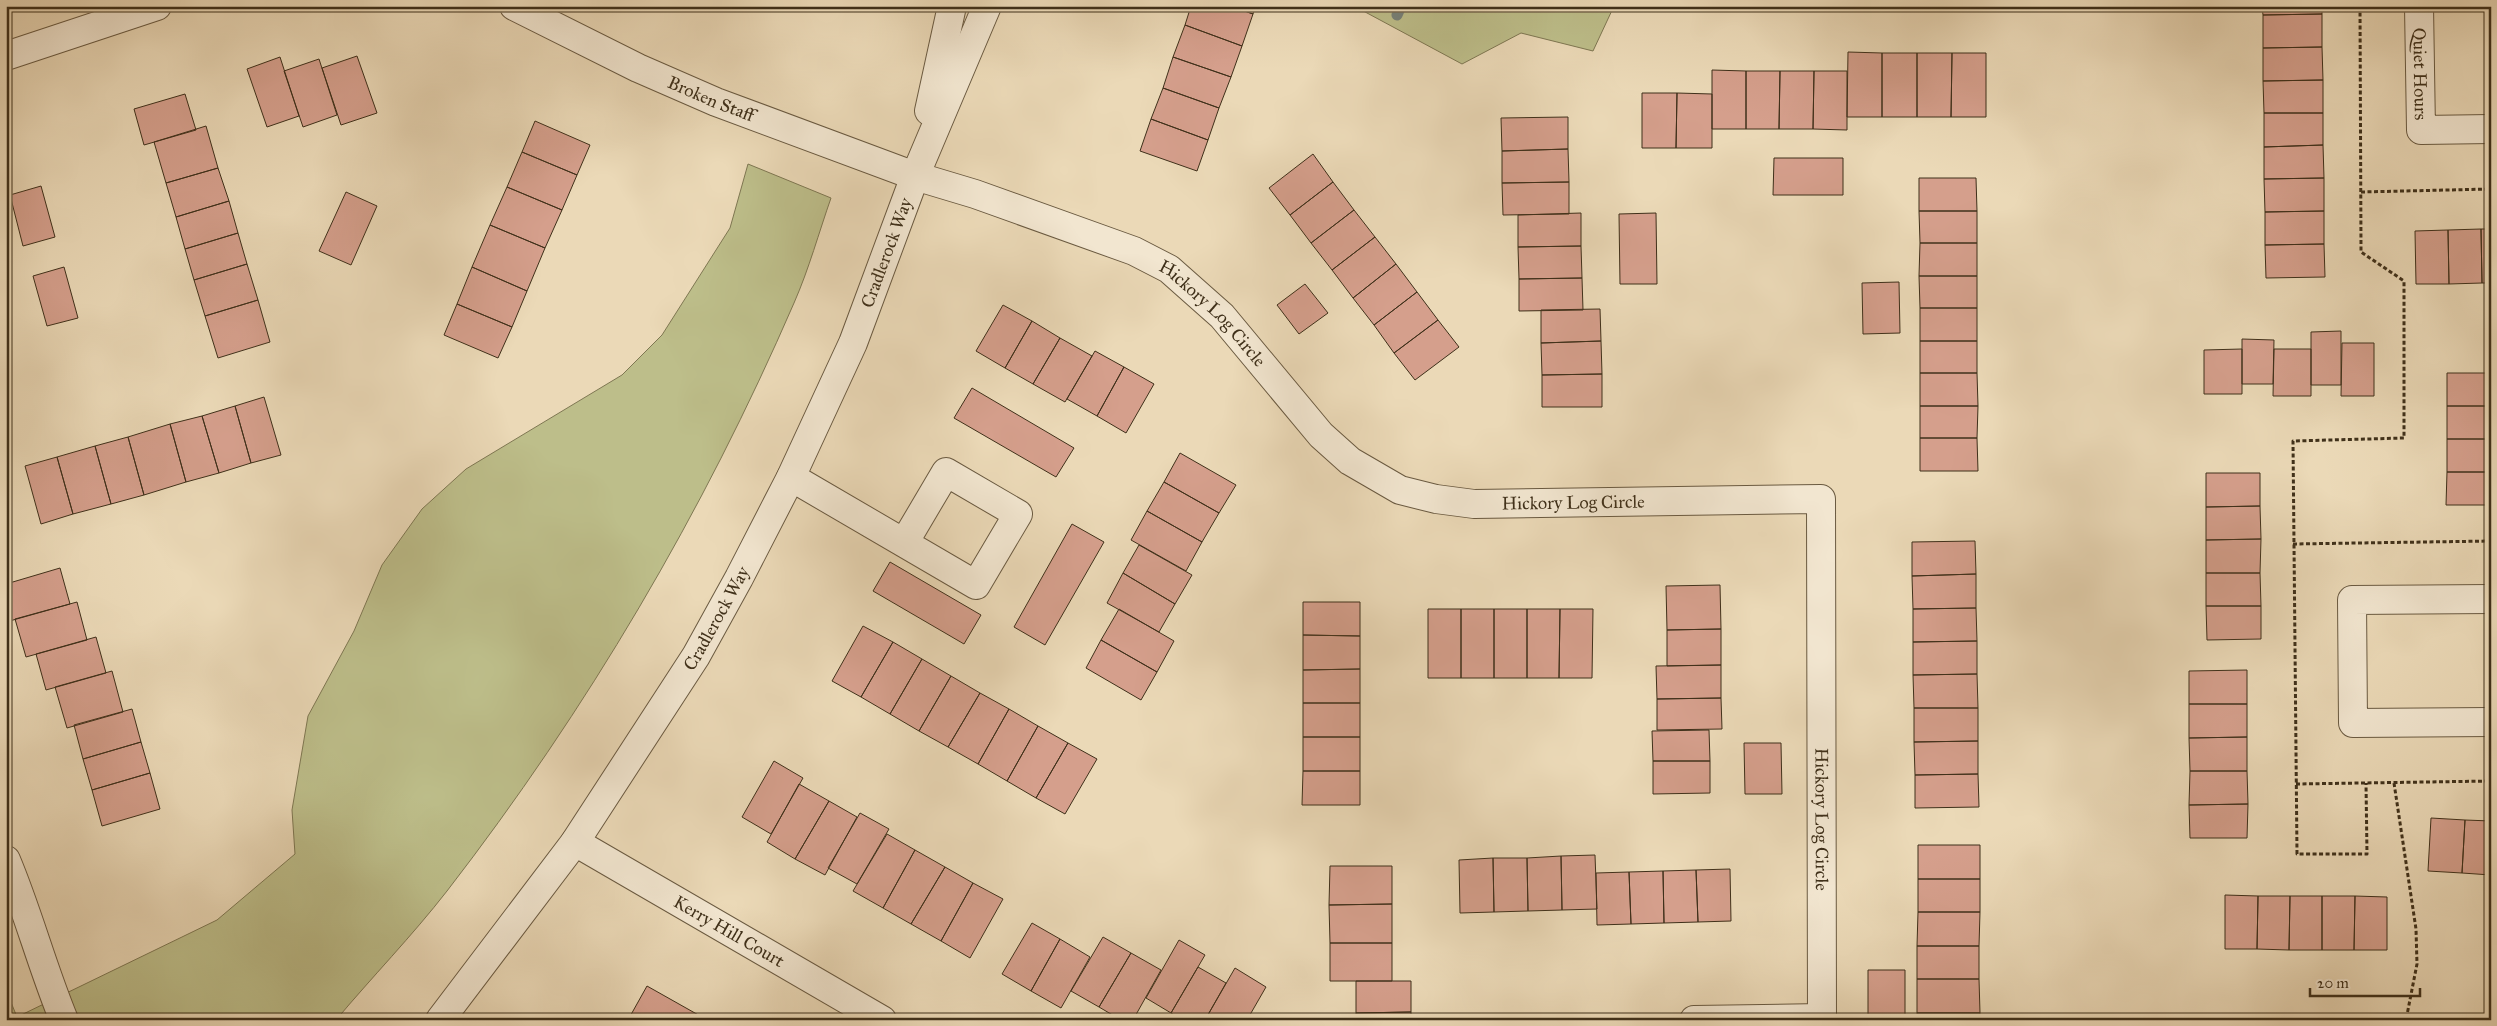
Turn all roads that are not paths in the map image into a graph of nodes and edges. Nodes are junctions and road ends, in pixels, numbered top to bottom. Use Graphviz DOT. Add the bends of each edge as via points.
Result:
graph roads {
  1 [pos="157,6"];
  2 [pos="514,6"];
  3 [pos="952,6"];
  4 [pos="987,6"];
  5 [pos="2419,6"];
  6 [pos="6,56"];
  7 [pos="2491,129"];
  8 [pos="915,176"];
  9 [pos="791,477"];
  10 [pos="904,544"];
  11 [pos="2491,599"];
  12 [pos="2491,722"];
  13 [pos="575,842"];
  14 [pos="6,860"];
  15 [pos="1822,1019"];
  16 [pos="64,1020"];
  17 [pos="440,1020"];
  18 [pos="882,1020"];
  19 [pos="1694,1020"];
  1 -- 6 [label="street"];
  2 -- 8 [label="street, Broken Staff" via="615,57 716,102"];
  3 -- 8 [label="street, Cradlerock Way"];
  4 -- 8 [label="street, Cradlerock Way"];
  5 -- 7 [label="street, Quiet Hours" via="2420,130"];
  8 -- 9 [label="street, Cradlerock Way" via="853,343"];
  8 -- 15 [label="street, Hickory Log Circle" via="1107,241 1169,269 1222,316 1321,435 1350,461 1400,490 1474,504 1821,499"];
  9 -- 10 [label="street"];
  9 -- 13 [label="street, Cradlerock Way" via="696,656"];
  11 -- 12 [label="street" via="2352,600 2353,723"];
  13 -- 17 [label="street, Cradlerock Way"];
  13 -- 18 [label="street, Kerry Hill Court"];
  14 -- 16 [label="street"];
  15 -- 19 [label="street, Hickory Log Circle"];
}
